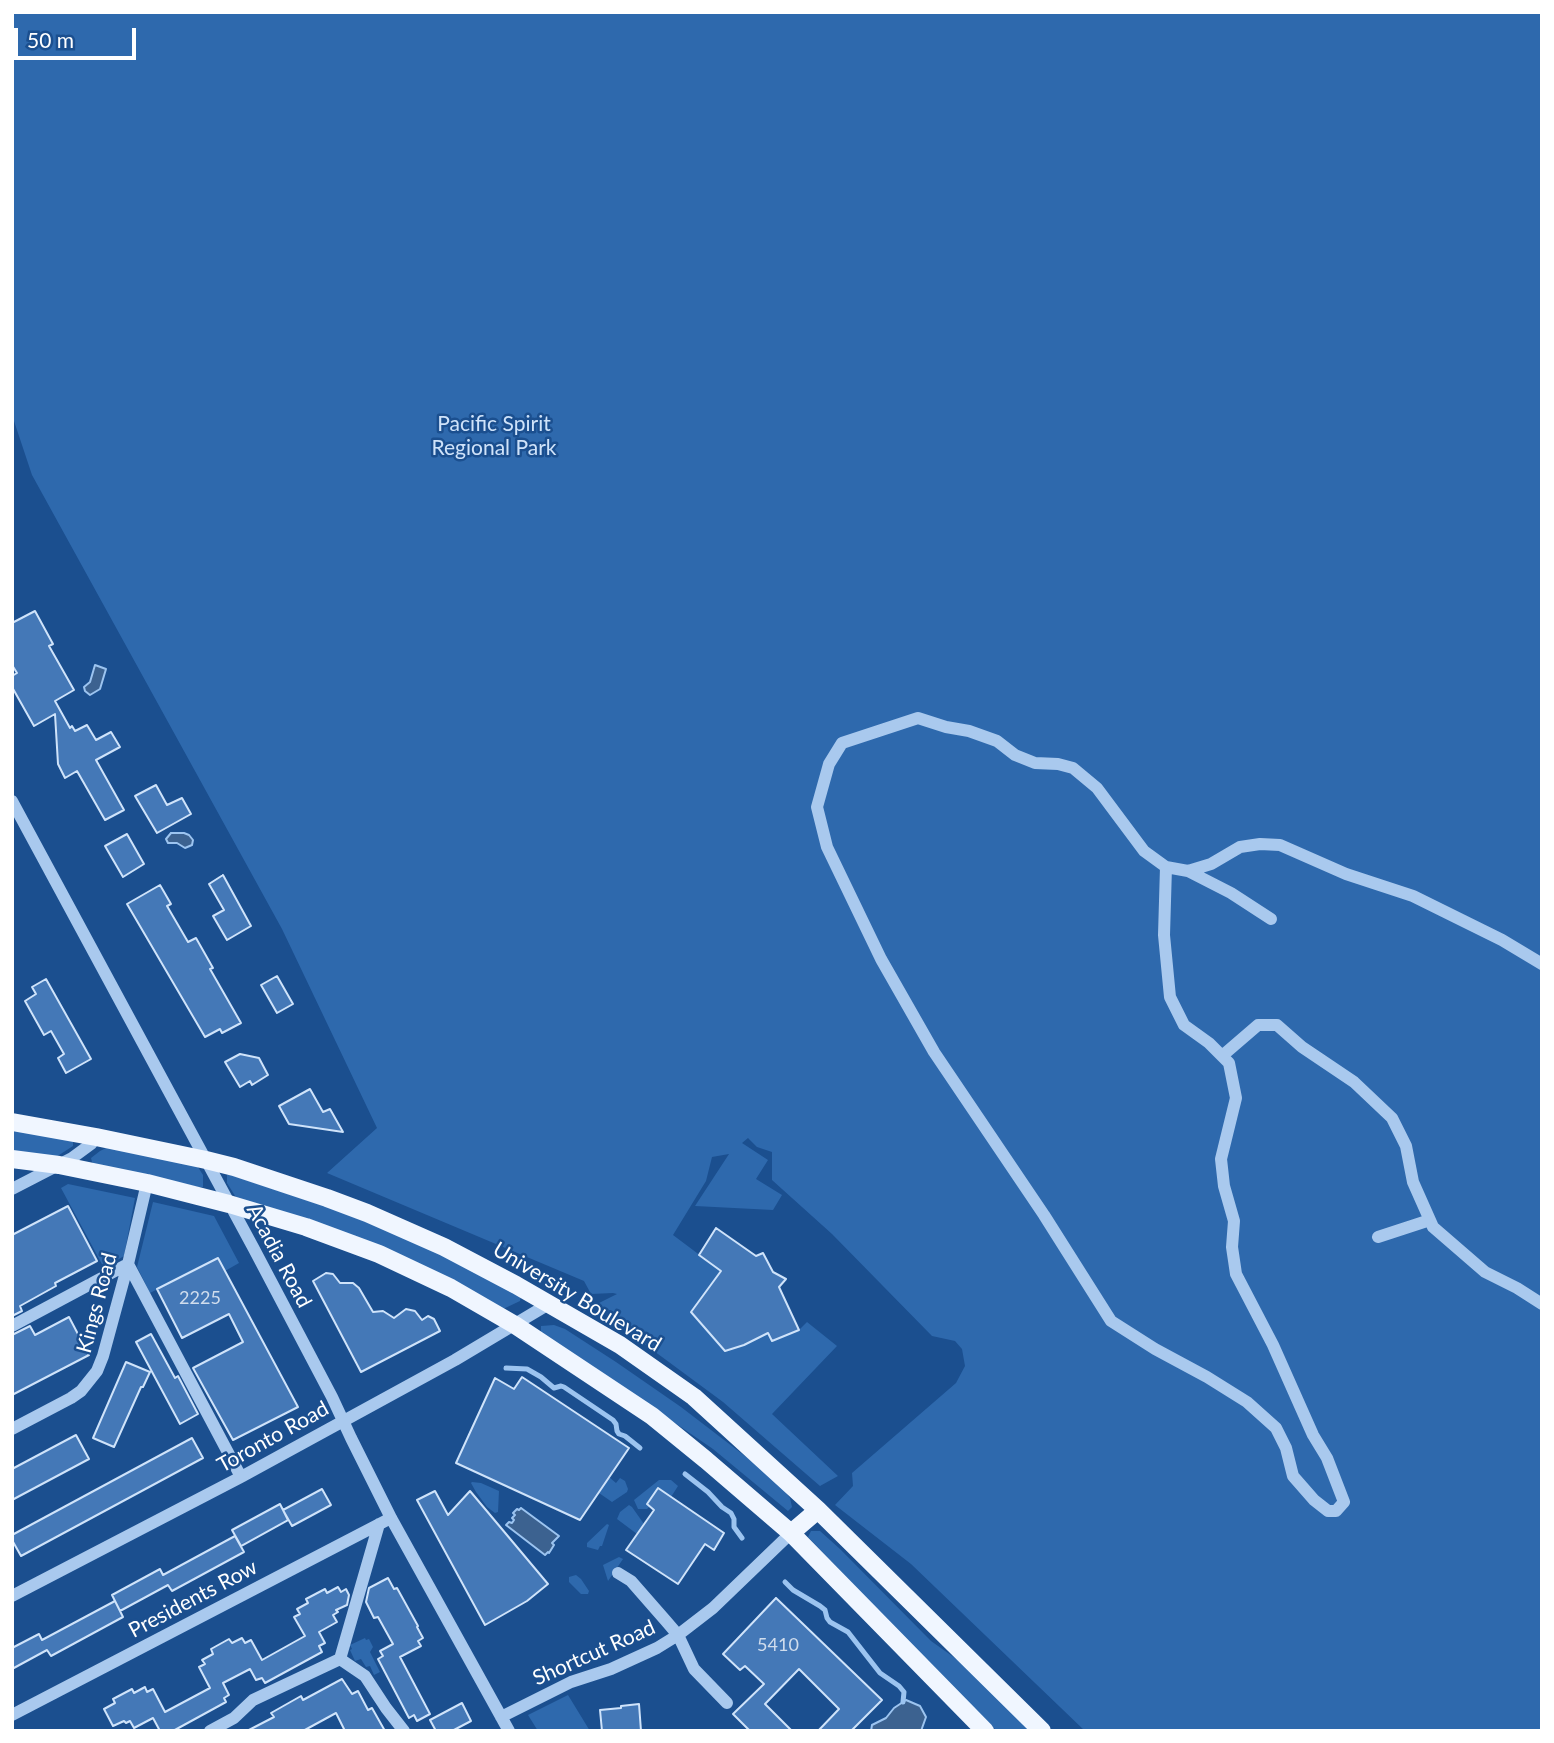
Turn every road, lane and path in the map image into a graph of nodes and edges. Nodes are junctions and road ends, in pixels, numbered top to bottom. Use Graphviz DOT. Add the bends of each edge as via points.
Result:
graph roads {
  1 [pos="12,801"];
  2 [pos="16,817"];
  3 [pos="1166,867"];
  4 [pos="1188,871"];
  5 [pos="1271,919"];
  6 [pos="1542,964"];
  7 [pos="1222,1056"];
  8 [pos="12,1122"];
  9 [pos="96,1136"];
  10 [pos="12,1159"];
  11 [pos="206,1160"];
  12 [pos="59,1165"];
  13 [pos="147,1183"];
  14 [pos="12,1189"];
  15 [pos="229,1204"];
  16 [pos="1430,1220"];
  17 [pos="1378,1237"];
  18 [pos="128,1264"];
  19 [pos="1542,1304"];
  20 [pos="547,1305"];
  21 [pos="515,1325"];
  22 [pos="12,1326"];
  23 [pos="343,1421"];
  24 [pos="12,1429"];
  25 [pos="241,1477"];
  26 [pos="818,1510"];
  27 [pos="391,1518"];
  28 [pos="379,1524"];
  29 [pos="791,1533"];
  30 [pos="618,1573"];
  31 [pos="12,1596"];
  32 [pos="678,1635"];
  33 [pos="340,1659"];
  34 [pos="727,1703"];
  35 [pos="12,1715"];
  36 [pos="501,1717"];
  37 [pos="210,1731"];
  38 [pos="404,1731"];
  39 [pos="509,1731"];
  40 [pos="985,1731"];
  41 [pos="1042,1731"];
  1 -- 2 [label="street, Acadia Road"];
  2 -- 11 [label="street, Acadia Road"];
  3 -- 4 [label="street"];
  3 -- 7 [label="street" via="1164,935 1170,998 1184,1025"];
  3 -- 7 [label="street" via="1144,851 1097,788 1073,768 1035,763 997,741 918,718 842,743 829,764 817,807 827,847 881,959 934,1052 1111,1321 1247,1402 1276,1428 1293,1476 1314,1500 1328,1511 1336,1511 1344,1502 1327,1458 1236,1274 1234,1221 1222,1159 1236,1098 1229,1063"];
  4 -- 5 [label="street"];
  4 -- 6 [label="street" via="1240,847 1280,845 1413,896"];
  7 -- 16 [label="street" via="1258,1025 1277,1025 1354,1082 1392,1118"];
  8 -- 9 [label="main road, University Boulevard"];
  9 -- 11 [label="main road, University Boulevard"];
  9 -- 12 [label="street"];
  10 -- 12 [label="main road"];
  11 -- 15 [label="street, Acadia Road"];
  11 -- 20 [label="main road, University Boulevard" via="367,1213 444,1247"];
  12 -- 13 [label="main road"];
  12 -- 14 [label="street"];
  13 -- 15 [label="main road"];
  13 -- 18 [label="street, Kings Road"];
  15 -- 21 [label="main road" via="379,1254"];
  15 -- 23 [label="street, Acadia Road"];
  16 -- 17 [label="street"];
  16 -- 19 [label="street" via="1485,1272"];
  18 -- 22 [label="street"];
  18 -- 24 [label="street, Kings Road" via="97,1371 71,1398"];
  18 -- 25 [label="street"];
  20 -- 21 [label="street, Toronto Road"];
  20 -- 26 [label="main road, University Boulevard" via="620,1345 694,1398"];
  21 -- 23 [label="street, Toronto Road"];
  21 -- 29 [label="main road" via="652,1416"];
  23 -- 25 [label="street, Toronto Road"];
  23 -- 27 [label="street, Acadia Road"];
  25 -- 31 [label="street, Toronto Road"];
  26 -- 29 [label="main road"];
  26 -- 41 [label="main road, University Boulevard"];
  27 -- 28 [label="street, Presidents Row"];
  27 -- 36 [label="street, Acadia Road"];
  28 -- 33 [label="street"];
  28 -- 35 [label="street, Presidents Row"];
  29 -- 32 [label="street, Shortcut Road"];
  29 -- 40 [label="main road"];
  30 -- 32 [label="street" via="631,1581"];
  32 -- 34 [label="street" via="694,1669"];
  32 -- 36 [label="street, Shortcut Road"];
  33 -- 37 [label="street" via="253,1700"];
  33 -- 38 [label="street" via="365,1676"];
  36 -- 39 [label="street, Acadia Road"];
}
